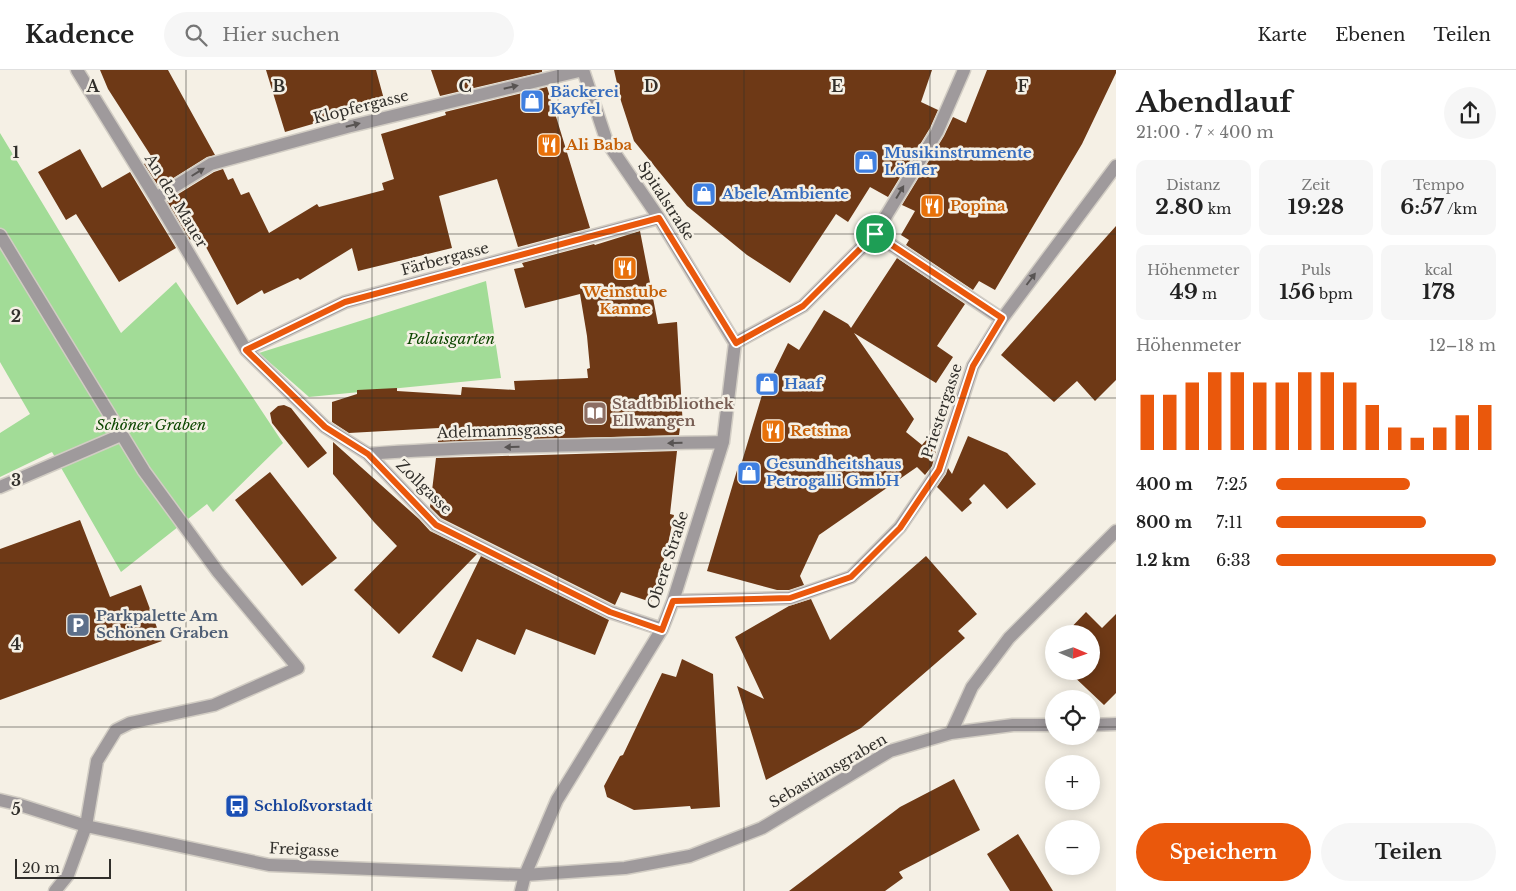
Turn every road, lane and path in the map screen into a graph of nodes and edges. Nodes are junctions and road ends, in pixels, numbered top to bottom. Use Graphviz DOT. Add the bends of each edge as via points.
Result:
graph roads {
  1 [pos="77,70"];
  2 [pos="583,70"];
  3 [pos="964,70"];
  4 [pos="1116,166"];
  5 [pos="156,198"];
  6 [pos="659,218"];
  7 [pos="875,234"];
  8 [pos="0,235"];
  9 [pos="1002,318"];
  10 [pos="736,343"];
  11 [pos="246,350"];
  12 [pos="121,434"];
  13 [pos="723,442"];
  14 [pos="368,454"];
  15 [pos="0,487"];
  16 [pos="1116,531"];
  17 [pos="673,601"];
  18 [pos="662,630"];
  19 [pos="1100,724"];
  20 [pos="1116,724"];
  21 [pos="1045,725"];
  22 [pos="951,733"];
  23 [pos="0,800"];
  24 [pos="86,826"];
  25 [pos="525,875"];
  26 [pos="55,891"];
  27 [pos="521,891"];
  1 -- 5 [label="street, An der Mauer"];
  5 -- 2 [label="street, Klopfergasse, one-way" via="211,164 347,127"];
  2 -- 6 [label="street, Spitalstraße" via="607,142"];
  7 -- 3 [label="street, one-way" via="937,132"];
  9 -- 4 [label="street, Priestergasse, one-way"];
  5 -- 11 [label="street, An der Mauer"];
  6 -- 10 [label="street, Spitalstraße"];
  6 -- 11 [label="street, Färbergasse" via="345,302"];
  7 -- 9 [label="street"];
  7 -- 10 [label="street" via="803,306"];
  8 -- 12 [label="street"];
  9 -- 17 [label="street, Priestergasse" via="973,366 939,470 900,528 851,577 790,598"];
  10 -- 13 [label="street, Obere Straße"];
  11 -- 14 [label="street, Zollgasse" via="325,427"];
  12 -- 15 [label="street"];
  12 -- 24 [label="street" via="218,572 298,668 214,705 130,723 116,730 98,761"];
  13 -- 14 [label="street, Adelmannsgasse, one-way" via="492,447"];
  13 -- 17 [label="street, Obere Straße"];
  14 -- 18 [label="street, Zollgasse" via="436,525 610,612"];
  16 -- 22 [label="street" via="1009,638 972,687"];
  17 -- 18 [label="street, Obere Straße"];
  18 -- 25 [label="street, Obere Straße" via="557,800"];
  19 -- 20 [label="street"];
  21 -- 22 [label="street, Sebastiansgraben" via="1013,725"];
  22 -- 25 [label="street, Sebastiansgraben" via="890,751 762,828 690,856 625,868"];
  23 -- 24 [label="street, Freigasse"];
  24 -- 25 [label="street, Freigasse" via="269,865"];
  24 -- 26 [label="street" via="68,875"];
  25 -- 27 [label="street"];
}
